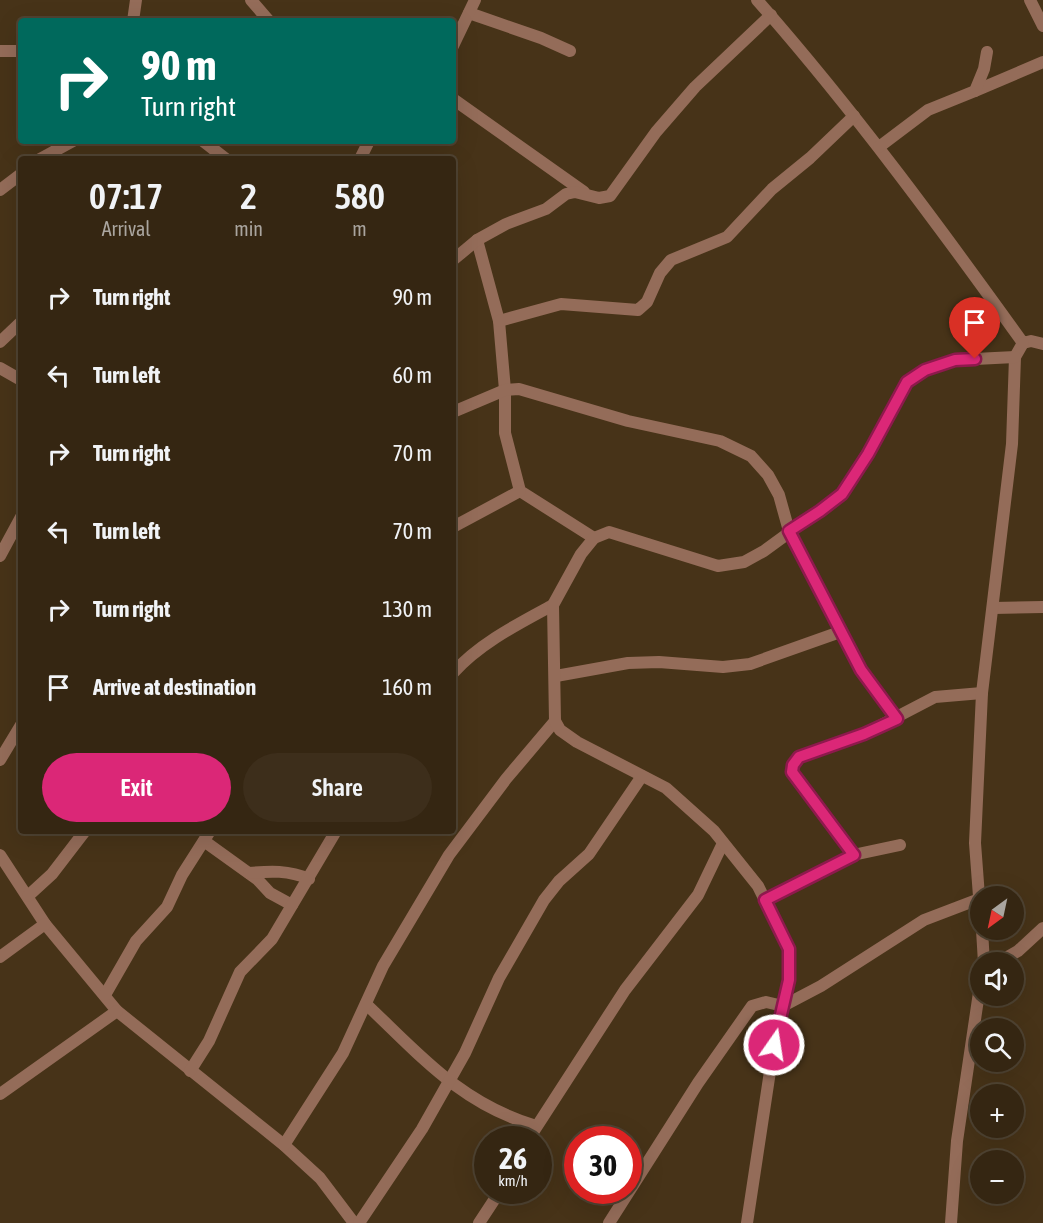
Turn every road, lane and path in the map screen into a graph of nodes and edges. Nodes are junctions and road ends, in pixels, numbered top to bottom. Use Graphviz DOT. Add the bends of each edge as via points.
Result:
graph roads {
  1 [pos="136,0"];
  2 [pos="251,0"];
  3 [pos="475,0"];
  4 [pos="758,0"];
  5 [pos="1030,0"];
  6 [pos="470,13"];
  7 [pos="771,15"];
  8 [pos="133,18"];
  9 [pos="266,18"];
  10 [pos="1043,26"];
  11 [pos="456,40"];
  12 [pos="0,51"];
  13 [pos="18,51"];
  14 [pos="570,51"];
  15 [pos="987,52"];
  16 [pos="1043,62"];
  17 [pos="975,91"];
  18 [pos="456,101"];
  19 [pos="854,116"];
  20 [pos="68,144"];
  21 [pos="207,144"];
  22 [pos="879,147"];
  23 [pos="46,156"];
  24 [pos="221,156"];
  25 [pos="18,176"];
  26 [pos="0,190"];
  27 [pos="585,193"];
  28 [pos="477,240"];
  29 [pos="456,258"];
  30 [pos="499,321"];
  31 [pos="18,325"];
  32 [pos="0,342"];
  33 [pos="1023,344"];
  34 [pos="1043,344"];
  35 [pos="1016,357"];
  36 [pos="0,368"];
  37 [pos="18,378"];
  38 [pos="506,390"];
  39 [pos="456,411"];
  40 [pos="520,491"];
  41 [pos="18,523"];
  42 [pos="456,525"];
  43 [pos="789,531"];
  44 [pos="594,538"];
  45 [pos="0,556"];
  46 [pos="553,605"];
  47 [pos="1043,607"];
  48 [pos="993,608"];
  49 [pos="840,632"];
  50 [pos="456,670"];
  51 [pos="556,676"];
  52 [pos="982,693"];
  53 [pos="897,719"];
  54 [pos="555,721"];
  55 [pos="18,730"];
  56 [pos="0,760"];
  57 [pos="642,776"];
  58 [pos="83,834"];
  59 [pos="334,834"];
  60 [pos="207,836"];
  61 [pos="723,843"];
  62 [pos="900,845"];
  63 [pos="0,855"];
  64 [pos="854,855"];
  65 [pos="249,873"];
  66 [pos="309,879"];
  67 [pos="978,886"];
  68 [pos="28,897"];
  69 [pos="765,900"];
  70 [pos="970,902"];
  71 [pos="292,905"];
  72 [pos="45,924"];
  73 [pos="1043,928"];
  74 [pos="1015,952"];
  75 [pos="0,957"];
  76 [pos="105,995"];
  77 [pos="366,1004"];
  78 [pos="783,1006"];
  79 [pos="977,1006"];
  80 [pos="117,1011"];
  81 [pos="190,1071"];
  82 [pos="448,1082"];
  83 [pos="0,1094"];
  84 [pos="536,1126"];
  85 [pos="284,1146"];
  86 [pos="491,1204"];
  87 [pos="357,1223"];
  88 [pos="479,1223"];
  89 [pos="609,1223"];
  90 [pos="747,1223"];
  91 [pos="951,1223"];
  1 -- 8 [label="street"];
  2 -- 9 [label="street"];
  3 -- 6 [label="street"];
  4 -- 7 [label="street"];
  5 -- 10 [label="street"];
  6 -- 11 [label="street"];
  6 -- 14 [label="street"];
  7 -- 19 [label="street"];
  7 -- 27 [label="street" via="687,96 610,196 599,198"];
  12 -- 13 [label="street"];
  15 -- 17 [label="street"];
  16 -- 17 [label="street"];
  17 -- 22 [label="street" via="928,110"];
  18 -- 27 [label="street"];
  19 -- 22 [label="street"];
  19 -- 30 [label="street" via="772,189 727,237 670,260 647,302 638,310 561,304"];
  20 -- 23 [label="street"];
  21 -- 24 [label="street"];
  22 -- 33 [label="street"];
  25 -- 26 [label="street"];
  27 -- 28 [label="street" via="566,194 546,208"];
  28 -- 29 [label="street"];
  28 -- 30 [label="street"];
  30 -- 38 [label="street"];
  31 -- 32 [label="street"];
  33 -- 34 [label="street"];
  33 -- 35 [label="street"];
  35 -- 43 [label="street" via="955,360 925,370 907,382 842,494"];
  35 -- 48 [label="street" via="1012,444"];
  36 -- 37 [label="street"];
  38 -- 39 [label="street"];
  38 -- 40 [label="street" via="505,434"];
  38 -- 43 [label="street" via="532,390 628,421 720,441 751,456 779,495"];
  40 -- 42 [label="street"];
  40 -- 44 [label="street"];
  41 -- 45 [label="street"];
  43 -- 44 [label="street" via="764,551 729,566 609,532"];
  43 -- 49 [label="street"];
  44 -- 46 [label="street"];
  46 -- 50 [label="street" via="497,637"];
  46 -- 51 [label="street"];
  47 -- 48 [label="street"];
  48 -- 52 [label="street"];
  49 -- 51 [label="street" via="750,664 723,667 628,663"];
  49 -- 53 [label="street" via="861,670"];
  51 -- 54 [label="street"];
  52 -- 53 [label="street" via="935,697"];
  52 -- 67 [label="street" via="975,843"];
  53 -- 64 [label="street" via="799,757 793,765 792,772"];
  54 -- 57 [label="street" via="560,730 577,742"];
  54 -- 77 [label="street" via="449,855 383,966"];
  55 -- 56 [label="street"];
  57 -- 61 [label="street" via="666,788"];
  57 -- 82 [label="street" via="589,854 544,900 499,978"];
  58 -- 68 [label="street" via="52,874"];
  59 -- 66 [label="street"];
  60 -- 65 [label="street"];
  60 -- 76 [label="street" via="167,907 136,941"];
  61 -- 69 [label="street"];
  61 -- 84 [label="street" via="698,895 625,990"];
  62 -- 64 [label="street"];
  63 -- 68 [label="street"];
  64 -- 69 [label="street"];
  65 -- 66 [label="street" via="272,870"];
  65 -- 71 [label="street" via="270,893"];
  66 -- 71 [label="street"];
  68 -- 72 [label="street"];
  69 -- 78 [label="street" via="789,949 789,980"];
  70 -- 78 [label="street" via="924,920"];
  71 -- 81 [label="street" via="272,939 240,972 209,1041"];
  72 -- 75 [label="street"];
  72 -- 76 [label="street"];
  73 -- 74 [label="street"];
  76 -- 80 [label="street"];
  77 -- 82 [label="street"];
  77 -- 85 [label="street" via="343,1053"];
  78 -- 89 [label="street" via="766,1002 752,1006 737,1024"];
  78 -- 90 [label="street"];
  79 -- 91 [label="street" via="957,1141"];
  80 -- 81 [label="street"];
  80 -- 83 [label="street"];
  81 -- 85 [label="street"];
  82 -- 84 [label="street" via="505,1117"];
  82 -- 87 [label="street" via="422,1129"];
  85 -- 87 [label="street" via="320,1178"];
  86 -- 88 [label="street"];
}
